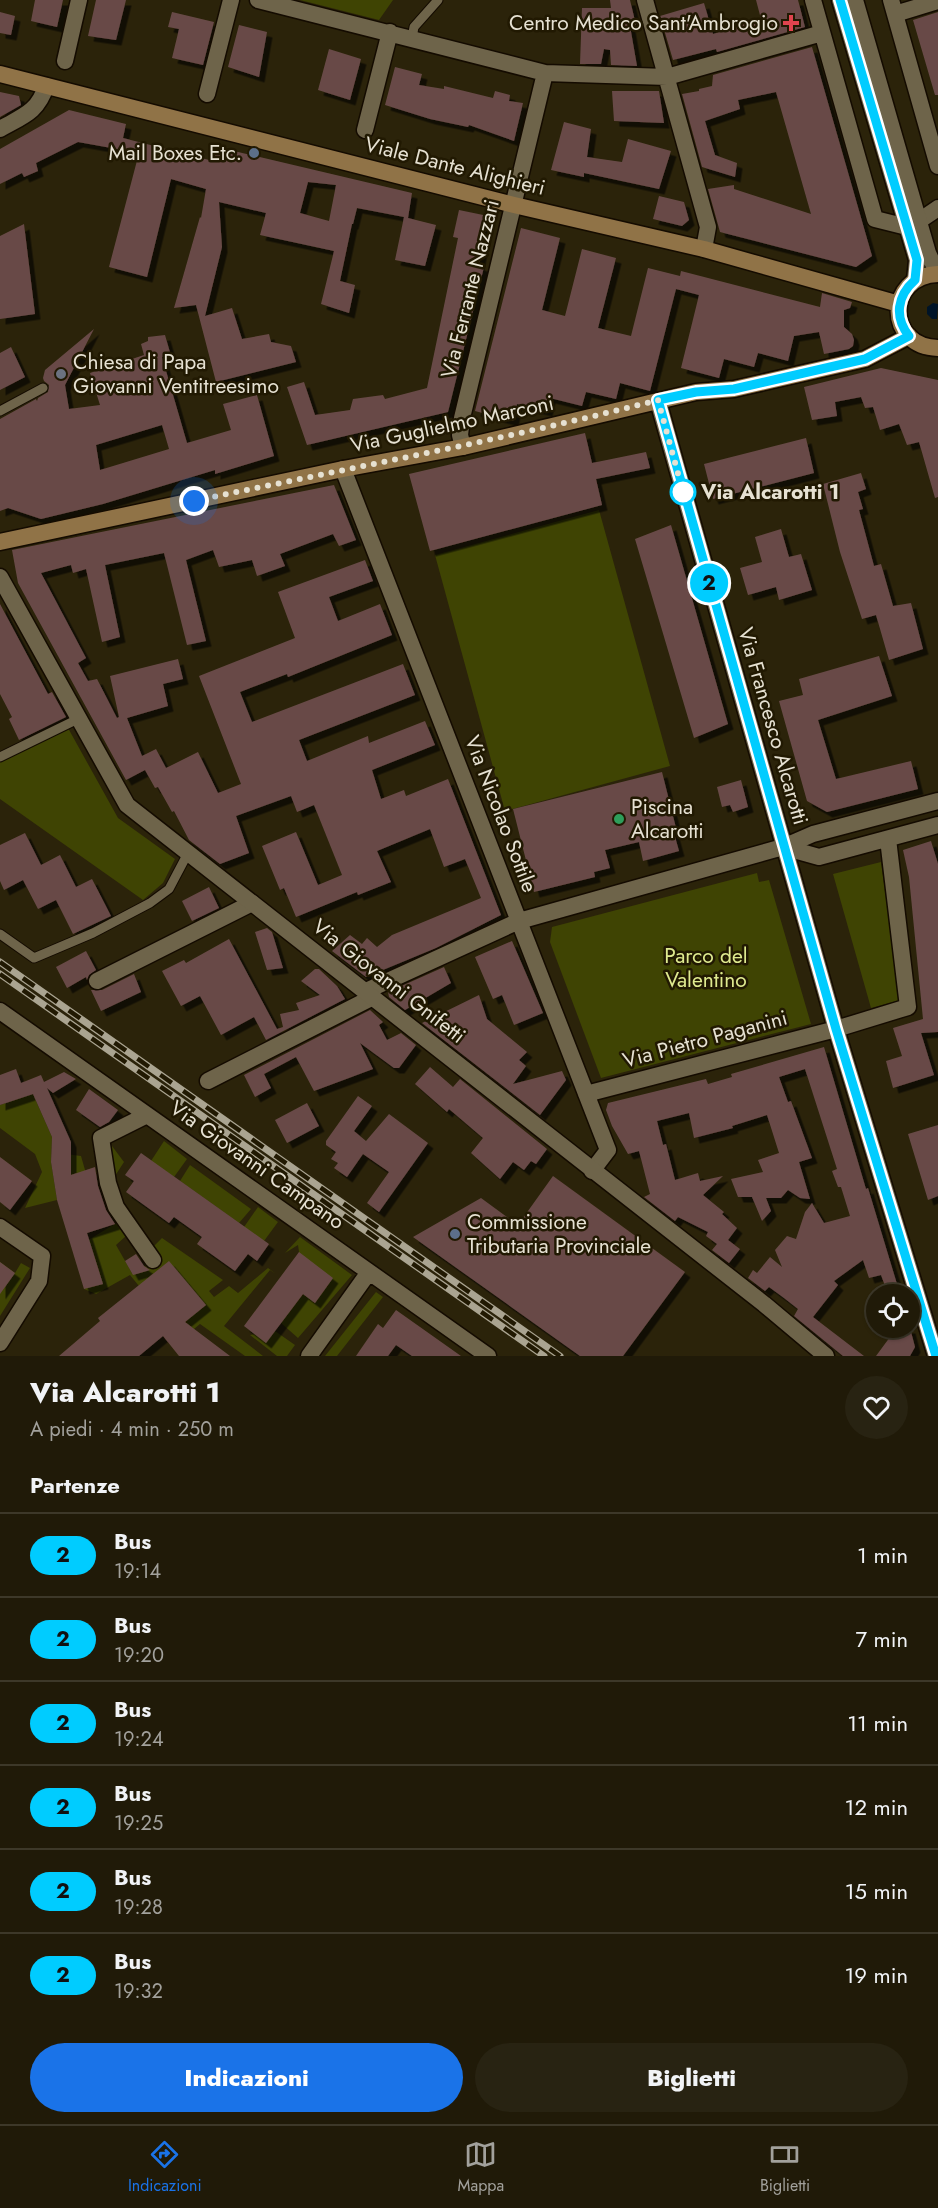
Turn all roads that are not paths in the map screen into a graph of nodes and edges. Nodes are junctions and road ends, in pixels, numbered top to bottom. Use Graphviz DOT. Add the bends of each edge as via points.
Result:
graph roads {
  1 [pos="79,0"];
  2 [pos="231,0"];
  3 [pos="258,0"];
  4 [pos="438,0"];
  5 [pos="645,0"];
  6 [pos="813,0"];
  7 [pos="840,0"];
  8 [pos="855,0"];
  9 [pos="938,1"];
  10 [pos="895,5"];
  11 [pos="390,32"];
  12 [pos="822,33"];
  13 [pos="412,38"];
  14 [pos="65,61"];
  15 [pos="545,73"];
  16 [pos="0,74"];
  17 [pos="666,77"];
  18 [pos="46,86"];
  19 [pos="207,94"];
  20 [pos="0,129"];
  21 [pos="365,130"];
  22 [pos="938,165"];
  23 [pos="514,205"];
  24 [pos="938,208"];
  25 [pos="913,224"];
  26 [pos="704,249"];
  27 [pos="938,274"];
  28 [pos="915,280"];
  29 [pos="899,304"];
  30 [pos="909,336"];
  31 [pos="931,347"];
  32 [pos="938,358"];
  33 [pos="43,387"];
  34 [pos="658,400"];
  35 [pos="0,411"];
  36 [pos="463,447"];
  37 [pos="343,469"];
  38 [pos="0,542"];
  39 [pos="0,577"];
  40 [pos="78,719"];
  41 [pos="0,757"];
  42 [pos="938,801"];
  43 [pos="938,825"];
  44 [pos="888,839"];
  45 [pos="783,847"];
  46 [pos="188,853"];
  47 [pos="252,903"];
  48 [pos="519,921"];
  49 [pos="0,934"];
  50 [pos="97,981"];
  51 [pos="369,994"];
  52 [pos="0,1011"];
  53 [pos="836,1029"];
  54 [pos="208,1081"];
  55 [pos="586,1094"];
  56 [pos="147,1115"];
  57 [pos="592,1171"];
  58 [pos="0,1227"];
  59 [pos="153,1260"];
  60 [pos="369,1272"];
  61 [pos="0,1343"];
  62 [pos="937,1355"];
  63 [pos="309,1356"];
  64 [pos="488,1356"];
  65 [pos="826,1356"];
  1 -- 14 [label="street"];
  2 -- 19 [label="street"];
  3 -- 11 [label="street"];
  4 -- 13 [label="lane" via="414,27"];
  5 -- 17 [label="street"];
  6 -- 12 [label="street"];
  7 -- 25 [label="street"];
  8 -- 25 [label="street"];
  9 -- 10 [label="street"];
  10 -- 22 [label="street"];
  11 -- 13 [label="street"];
  11 -- 21 [label="street"];
  12 -- 17 [label="street"];
  12 -- 25 [label="street" via="875,219"];
  13 -- 15 [label="street"];
  15 -- 17 [label="street"];
  15 -- 23 [label="street, Via Ferrante Nazzari"];
  16 -- 18 [label="main road, Viale Dante Alighieri"];
  17 -- 26 [label="street" via="708,227"];
  18 -- 20 [label="street" via="42,99 31,112"];
  18 -- 23 [label="main road, Viale Dante Alighieri"];
  23 -- 26 [label="main road, Viale Dante Alighieri"];
  23 -- 36 [label="street, Via Ferrante Nazzari" via="462,418"];
  24 -- 25 [label="street"];
  25 -- 27 [label="street"];
  25 -- 28 [label="street"];
  26 -- 29 [label="main road, Viale Dante Alighieri"];
  27 -- 28 [label="main road"];
  28 -- 29 [label="main road"];
  29 -- 30 [label="main road" via="900,321"];
  30 -- 31 [label="main road"];
  30 -- 34 [label="main road, Via Guglielmo Marconi" via="865,359 734,389"];
  31 -- 32 [label="main road"];
  33 -- 35 [label="lane"];
  34 -- 36 [label="main road, Via Guglielmo Marconi"];
  34 -- 45 [label="street, Via Francesco Alcarotti"];
  36 -- 37 [label="main road, Via Guglielmo Marconi"];
  37 -- 38 [label="main road, Via Guglielmo Marconi"];
  37 -- 48 [label="street, Via Nicolao Sottile"];
  39 -- 40 [label="street, Via Giovanni Gnifetti"];
  40 -- 41 [label="lane"];
  40 -- 46 [label="street, Via Giovanni Gnifetti" via="127,805"];
  42 -- 45 [label="street" via="813,834"];
  43 -- 44 [label="street"];
  44 -- 45 [label="street" via="819,857"];
  44 -- 53 [label="street" via="909,1007"];
  45 -- 48 [label="street"];
  45 -- 53 [label="street, Via Francesco Alcarotti"];
  46 -- 47 [label="street, Via Giovanni Gnifetti"];
  46 -- 49 [label="lane" via="169,889 93,933 34,958"];
  47 -- 50 [label="street"];
  47 -- 51 [label="street, Via Giovanni Gnifetti"];
  48 -- 51 [label="street"];
  48 -- 55 [label="street, Via Nicolao Sottile"];
  51 -- 54 [label="street"];
  51 -- 57 [label="street, Via Giovanni Gnifetti"];
  52 -- 56 [label="street, Via Giovanni Campano"];
  53 -- 55 [label="street, Via Pietro Paganini"];
  53 -- 62 [label="street, Via Francesco Alcarotti"];
  55 -- 57 [label="street, Via Nicolao Sottile" via="608,1150"];
  56 -- 59 [label="street" via="101,1138 116,1207"];
  56 -- 60 [label="street, Via Giovanni Campano"];
  57 -- 65 [label="street, Via Giovanni Gnifetti"];
  58 -- 61 [label="street" via="42,1256 39,1281"];
  60 -- 63 [label="street"];
  60 -- 64 [label="street, Via Giovanni Campano"];
}
